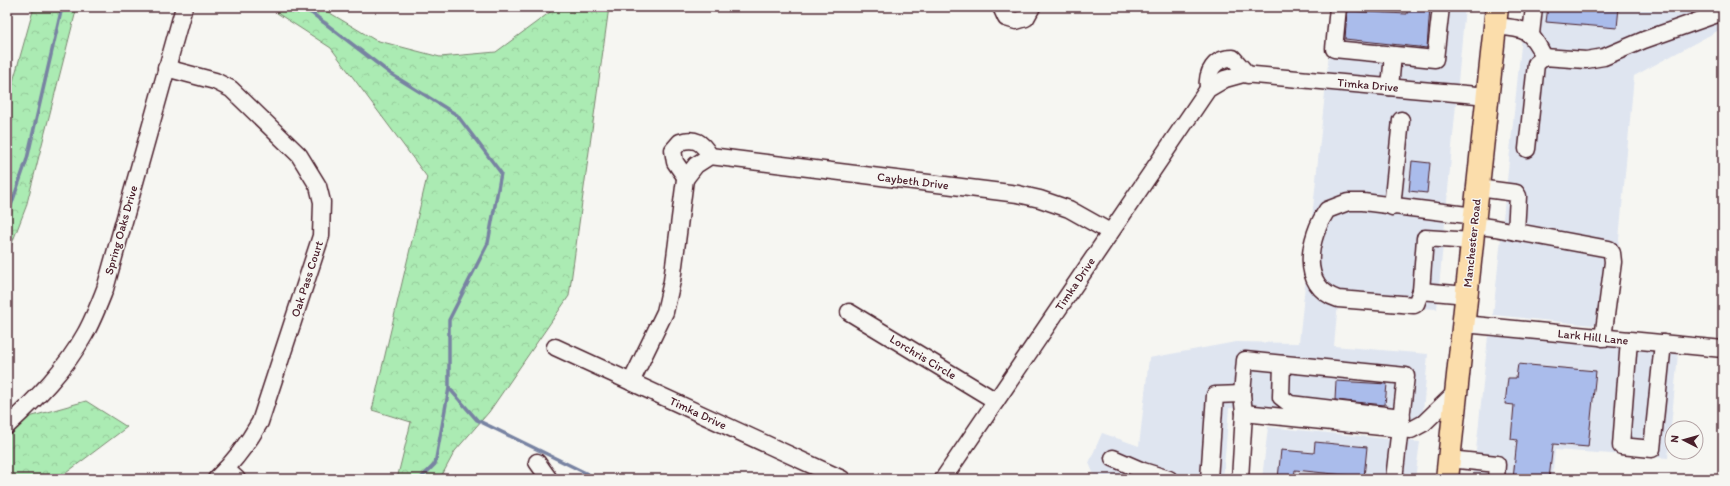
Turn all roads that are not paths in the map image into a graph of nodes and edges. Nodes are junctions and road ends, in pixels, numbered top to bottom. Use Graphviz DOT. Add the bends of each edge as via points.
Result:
graph roads {
  1 [pos="184,7"];
  2 [pos="1001,7"];
  3 [pos="1032,7"];
  4 [pos="1338,7"];
  5 [pos="1441,7"];
  6 [pos="1534,7"];
  7 [pos="1723,12"];
  8 [pos="1496,16"];
  9 [pos="1531,34"];
  10 [pos="1393,55"];
  11 [pos="1544,57"];
  12 [pos="166,68"];
  13 [pos="1390,87"];
  14 [pos="1488,96"];
  15 [pos="1401,120"];
  16 [pos="1527,149"];
  17 [pos="710,156"];
  18 [pos="686,178"];
  19 [pos="1478,188"];
  20 [pos="1392,207"];
  21 [pos="1474,228"];
  22 [pos="1110,232"];
  23 [pos="1516,232"];
  24 [pos="1421,291"];
  25 [pos="1467,295"];
  26 [pos="849,312"];
  27 [pos="1464,324"];
  28 [pos="1604,338"];
  29 [pos="1629,340"];
  30 [pos="1663,343"];
  31 [pos="555,347"];
  32 [pos="1723,349"];
  33 [pos="1282,364"];
  34 [pos="631,382"];
  35 [pos="1457,391"];
  36 [pos="1242,394"];
  37 [pos="996,401"];
  38 [pos="1244,413"];
  39 [pos="1401,424"];
  40 [pos="7,426"];
  41 [pos="1113,458"];
  42 [pos="537,462"];
  43 [pos="1448,469"];
  44 [pos="226,476"];
  45 [pos="549,479"];
  46 [pos="842,479"];
  47 [pos="943,479"];
  48 [pos="1169,479"];
  49 [pos="1209,479"];
  50 [pos="1240,479"];
  51 [pos="1394,479"];
  52 [pos="1496,479"];
  1 -- 12 [label="street, Spring Oaks Drive"];
  2 -- 3 [label="street" via="1006,18 1016,21 1026,18"];
  4 -- 10 [label="street" via="1334,49"];
  5 -- 10 [label="street" via="1435,59"];
  6 -- 9 [label="street"];
  7 -- 11 [label="street" via="1604,57 1586,60"];
  8 -- 9 [label="street"];
  8 -- 14 [label="highway, Manchester Road"];
  9 -- 11 [label="street"];
  10 -- 13 [label="street"];
  11 -- 16 [label="street" via="1536,64"];
  12 -- 40 [label="street, Spring Oaks Drive" via="105,289 86,334 63,368 32,403"];
  12 -- 44 [label="street, Oak Pass Court" via="215,81 231,89 245,101 300,155 318,186 322,202 321,236 266,406 250,440"];
  13 -- 14 [label="street, Timka Drive"];
  13 -- 22 [label="street, Timka Drive" via="1248,75 1225,79 1208,89"];
  14 -- 19 [label="highway, Manchester Road"];
  15 -- 20 [label="street"];
  17 -- 18 [label="street" via="696,165"];
  17 -- 18 [label="street" via="700,142 690,139 680,142 674,150 674,162"];
  17 -- 22 [label="street, Caybeth Drive" via="1018,194 1069,209"];
  18 -- 34 [label="street" via="672,281 665,312"];
  19 -- 21 [label="highway, Manchester Road"];
  19 -- 23 [label="street" via="1516,193"];
  20 -- 21 [label="street"];
  20 -- 24 [label="street" via="1348,202 1327,210 1314,234 1312,270 1319,286 1330,296 1338,299 1414,305"];
  21 -- 23 [label="street"];
  21 -- 24 [label="street" via="1425,238"];
  21 -- 25 [label="highway, Manchester Road"];
  22 -- 37 [label="street, Timka Drive"];
  23 -- 28 [label="street" via="1608,249 1613,262"];
  24 -- 25 [label="street"];
  25 -- 27 [label="highway, Manchester Road"];
  26 -- 37 [label="street, Lorchris Circle"];
  27 -- 28 [label="street, Lark Hill Lane"];
  27 -- 35 [label="highway, Manchester Road"];
  28 -- 29 [label="street, Lark Hill Lane"];
  29 -- 30 [label="street, Lark Hill Lane"];
  29 -- 30 [label="street" via="1621,446 1652,449"];
  30 -- 32 [label="street, Lark Hill Lane"];
  31 -- 34 [label="street, Timka Drive"];
  33 -- 36 [label="street" via="1245,360"];
  33 -- 39 [label="street" via="1281,397 1290,404"];
  33 -- 39 [label="street" via="1406,376"];
  34 -- 46 [label="street, Timka Drive"];
  35 -- 39 [label="street" via="1424,423 1411,430"];
  35 -- 43 [label="highway, Manchester Road"];
  36 -- 38 [label="street"];
  36 -- 49 [label="street" via="1215,395"];
  37 -- 47 [label="street, Timka Drive"];
  38 -- 39 [label="street"];
  38 -- 50 [label="street"];
  39 -- 51 [label="street"];
  41 -- 48 [label="street"];
  42 -- 45 [label="street"];
  43 -- 52 [label="street" via="1497,464"];
}
